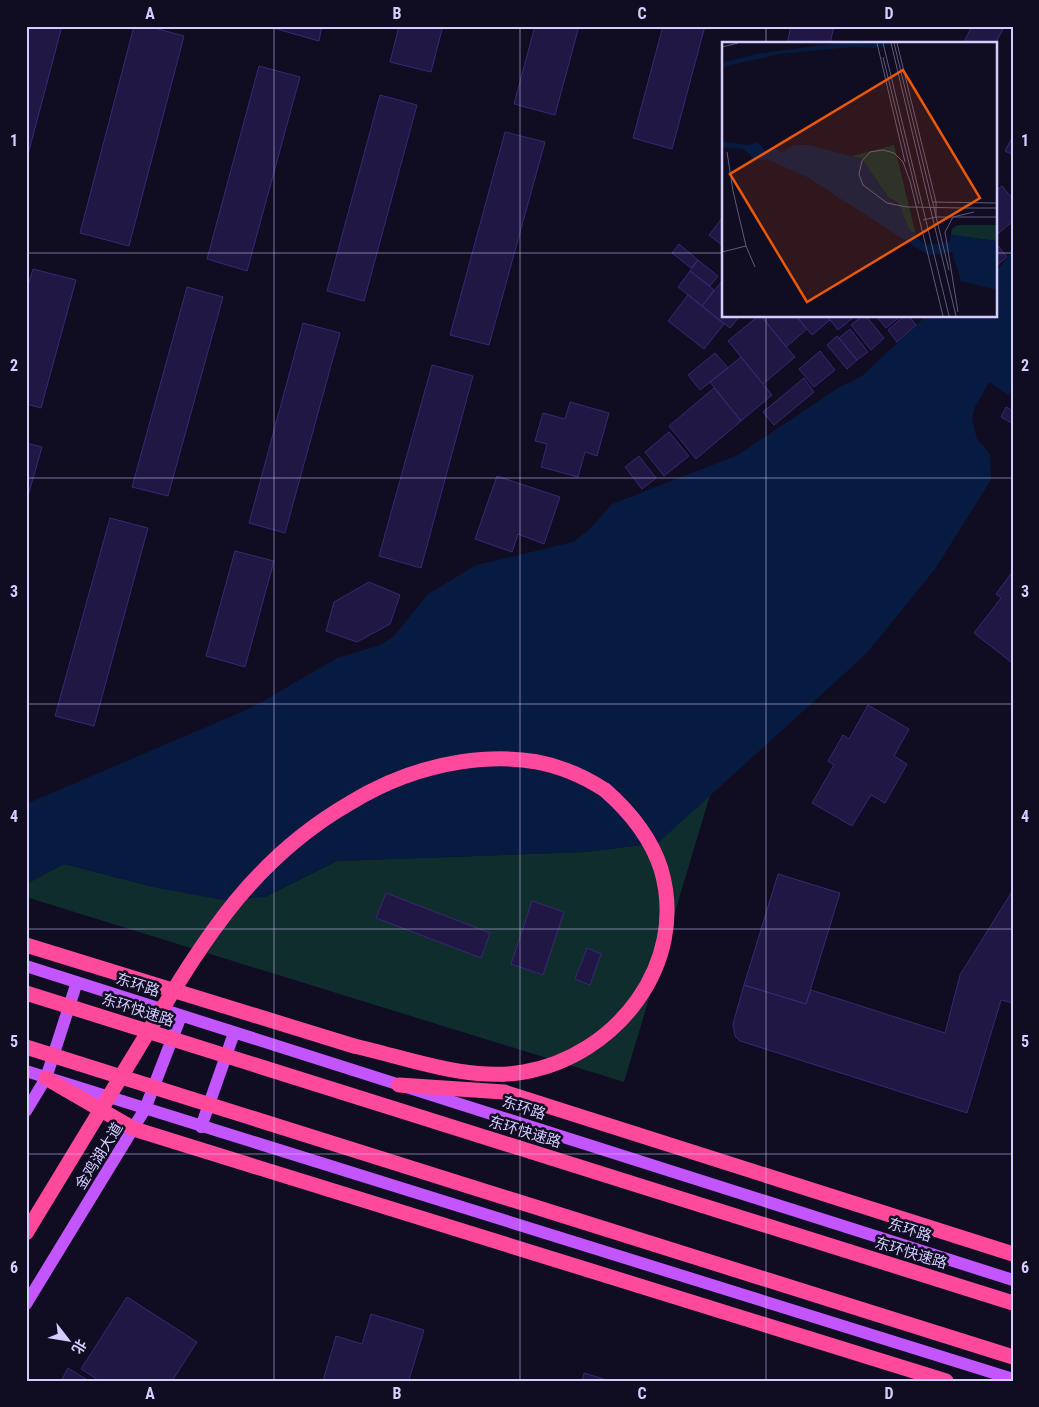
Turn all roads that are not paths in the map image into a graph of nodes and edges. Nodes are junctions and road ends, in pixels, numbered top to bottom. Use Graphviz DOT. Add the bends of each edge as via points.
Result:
graph roads {
  1 [pos="26,945"];
  2 [pos="26,966"];
  3 [pos="77,982"];
  4 [pos="26,993"];
  5 [pos="181,1016"];
  6 [pos="234,1033"];
  7 [pos="26,1047"];
  8 [pos="26,1071"];
  9 [pos="46,1078"];
  10 [pos="399,1085"];
  11 [pos="145,1109"];
  12 [pos="26,1111"];
  13 [pos="201,1127"];
  14 [pos="134,1129"];
  15 [pos="26,1233"];
  16 [pos="1013,1254"];
  17 [pos="1013,1280"];
  18 [pos="1013,1303"];
  19 [pos="26,1304"];
  20 [pos="1013,1357"];
  21 [pos="1013,1379"];
  22 [pos="946,1381"];
  1 -- 15 [label="highway, bridge" via="167,988 176,991 185,994 354,1046 448,1068 503,1074 538,1070 564,1060 595,1044 616,1027 640,998 655,968 666,933 667,904 657,860 632,817 605,790 564,768 520,759 474,760 413,773 361,796 297,838 230,906 195,955 180,981 175,989 170,997 164,1006 82,1140"];
  2 -- 3 [label="main road, 东环路"];
  3 -- 5 [label="main road, 东环路"];
  3 -- 9 [label="main road"];
  4 -- 18 [label="highway, 东环快速路, bridge"];
  5 -- 6 [label="main road, 东环路"];
  5 -- 11 [label="main road, 金鸡湖大道"];
  6 -- 10 [label="main road, 东环路"];
  6 -- 13 [label="main road"];
  7 -- 20 [label="highway, bridge"];
  8 -- 9 [label="main road"];
  9 -- 11 [label="main road"];
  9 -- 12 [label="main road"];
  9 -- 14 [label="highway"];
  10 -- 16 [label="highway" via="504,1092"];
  10 -- 17 [label="main road, 东环路"];
  11 -- 13 [label="main road"];
  11 -- 14 [label="main road, 金鸡湖大道"];
  13 -- 21 [label="main road"];
  14 -- 19 [label="main road, 金鸡湖大道"];
  14 -- 22 [label="highway"];
}
